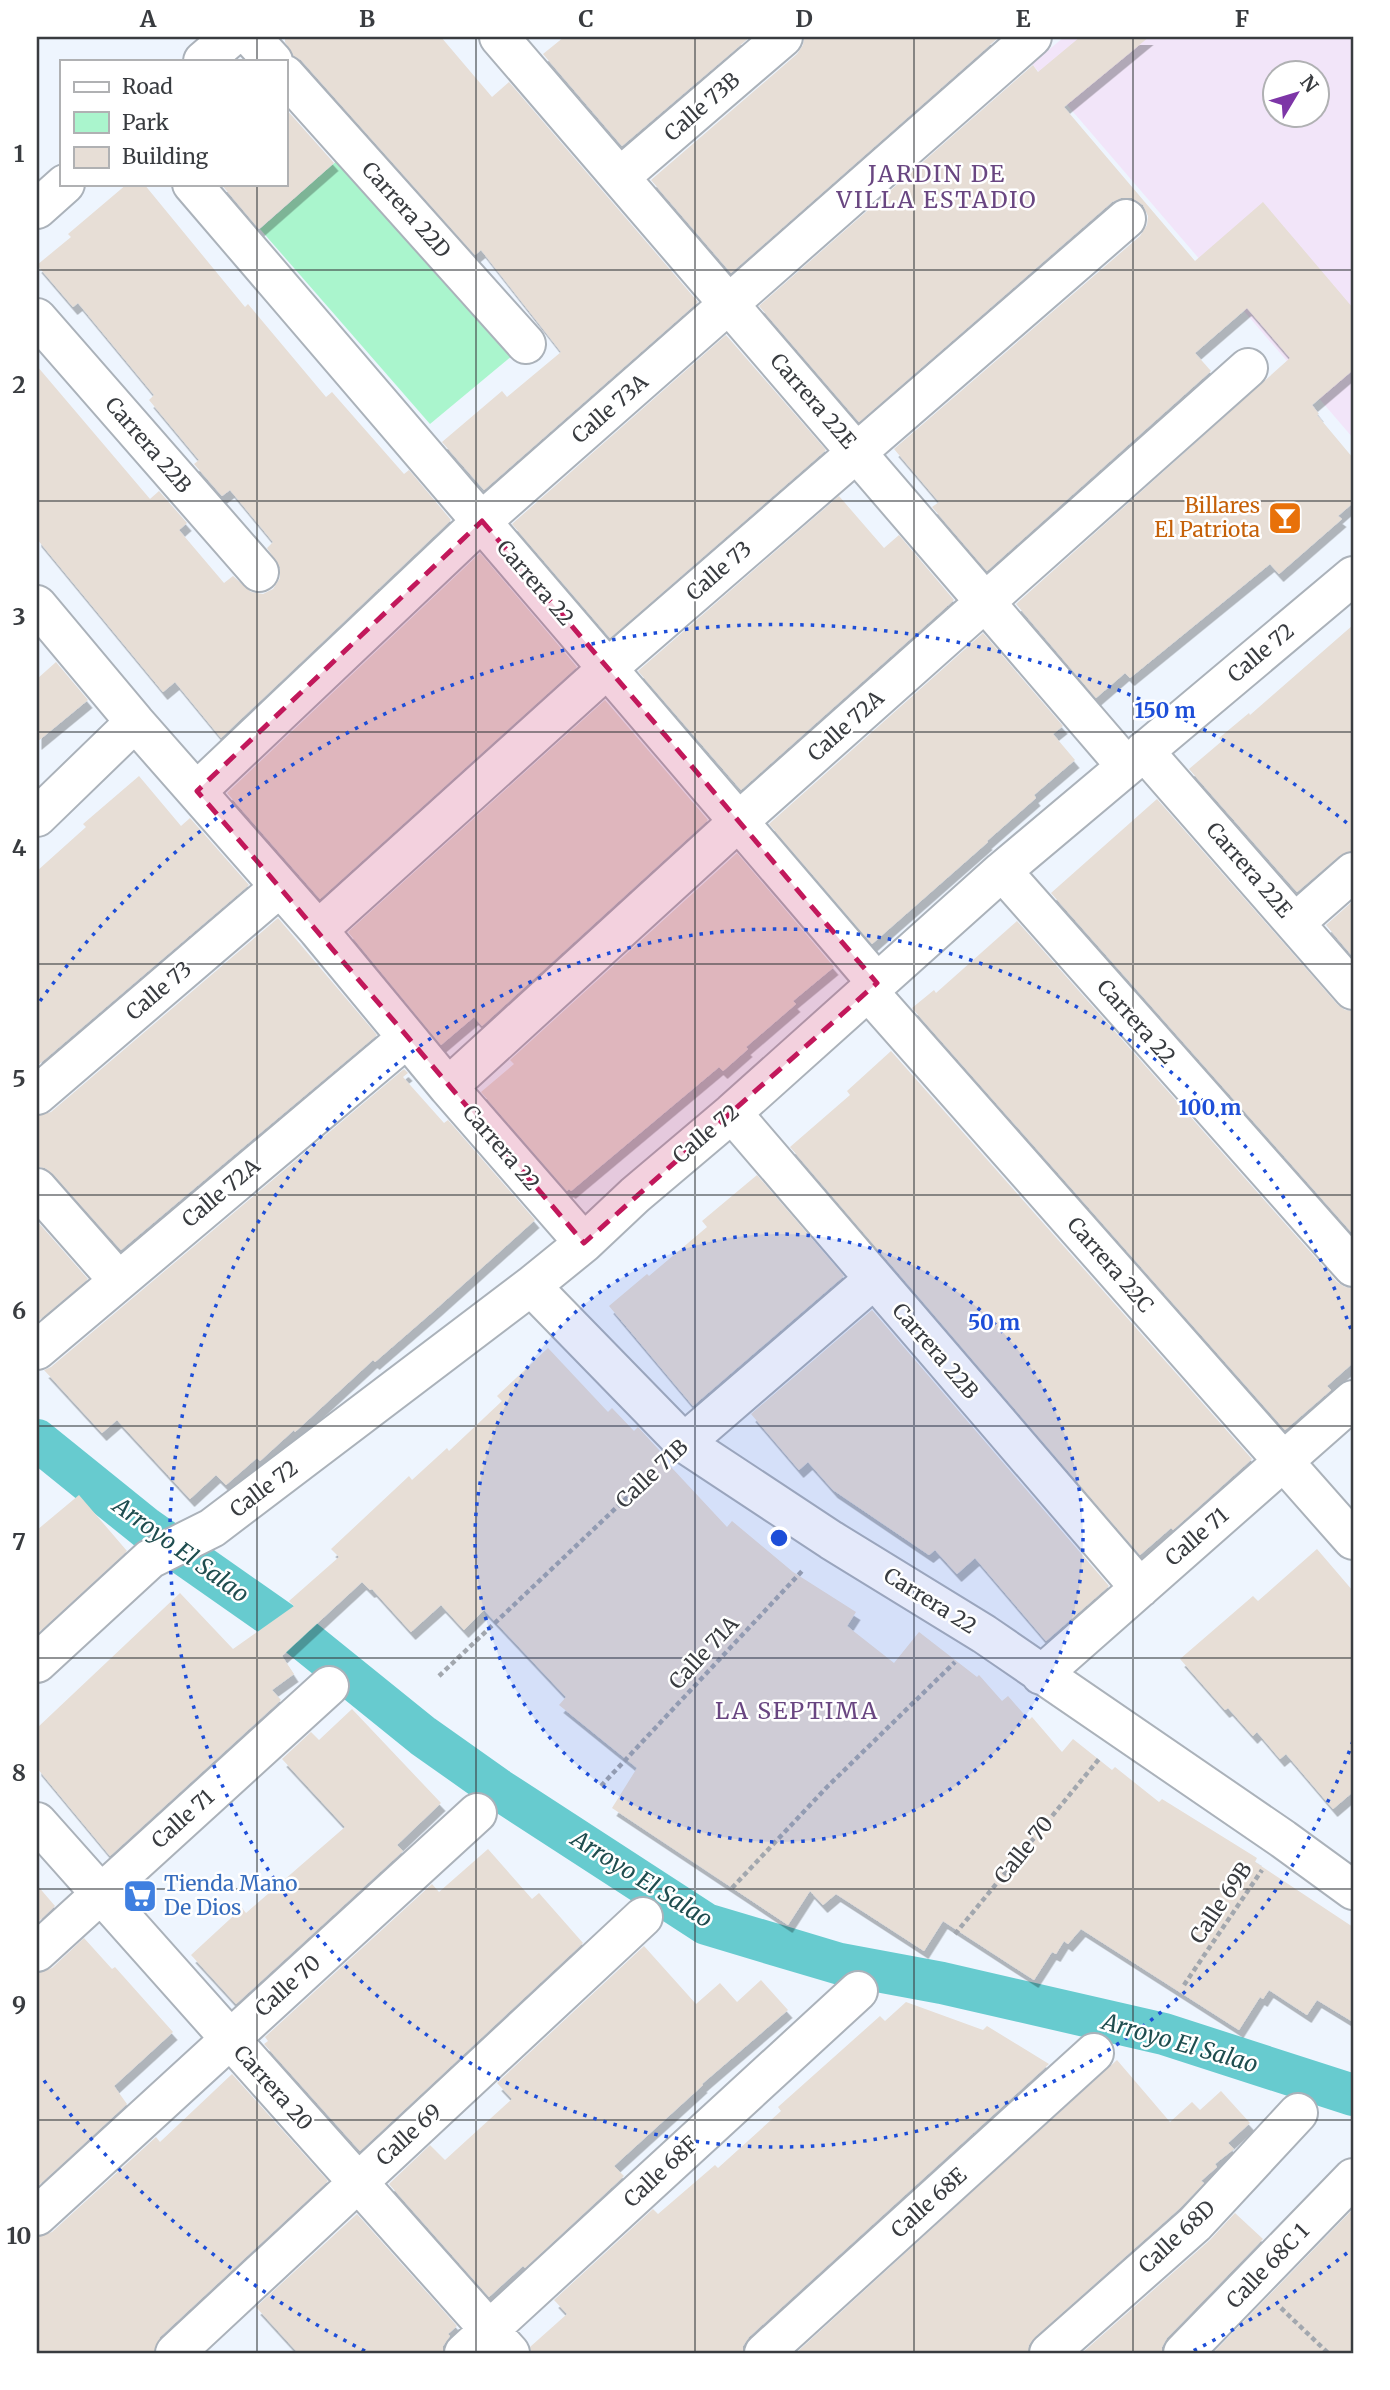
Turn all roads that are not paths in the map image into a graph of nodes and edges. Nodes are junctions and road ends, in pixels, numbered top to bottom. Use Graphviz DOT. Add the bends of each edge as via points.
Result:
graph roads {
  1 [pos="230,37"];
  2 [pos="251,37"];
  3 [pos="783,37"];
  4 [pos="1032,37"];
  5 [pos="508,40"];
  6 [pos="204,60"];
  7 [pos="271,60"];
  8 [pos="287,77"];
  9 [pos="620,177"];
  10 [pos="63,186"];
  11 [pos="194,186"];
  12 [pos="37,209"];
  13 [pos="1126,219"];
  14 [pos="729,303"];
  15 [pos="37,318"];
  16 [pos="526,344"];
  17 [pos="1248,368"];
  18 [pos="857,452"];
  19 [pos="482,521"];
  20 [pos="259,572"];
  21 [pos="1353,576"];
  22 [pos="986,601"];
  23 [pos="37,605"];
  24 [pos="608,668"];
  25 [pos="135,722"];
  26 [pos="1135,758"];
  27 [pos="197,791"];
  28 [pos="37,817"];
  29 [pos="739,821"];
  30 [pos="1002,871"];
  31 [pos="1353,872"];
  32 [pos="280,887"];
  33 [pos="1295,923"];
  34 [pos="318,930"];
  35 [pos="872,987"];
  36 [pos="1353,990"];
  37 [pos="407,1038"];
  38 [pos="448,1087"];
  39 [pos="37,1095"];
  40 [pos="732,1113"];
  41 [pos="37,1188"];
  42 [pos="584,1243"];
  43 [pos="1353,1267"];
  44 [pos="118,1280"];
  45 [pos="873,1280"];
  46 [pos="531,1286"];
  47 [pos="37,1350"];
  48 [pos="1353,1400"];
  49 [pos="684,1443"];
  50 [pos="1284,1461"];
  51 [pos="1353,1540"];
  52 [pos="1139,1588"];
  53 [pos="37,1663"];
  54 [pos="1041,1675"];
  55 [pos="329,1686"];
  56 [pos="477,1813"];
  57 [pos="37,1822"];
  58 [pos="1353,1890"];
  59 [pos="100,1894"];
  60 [pos="643,1917"];
  61 [pos="37,1952"];
  62 [pos="858,1992"];
  63 [pos="229,2039"];
  64 [pos="1094,2053"];
  65 [pos="1298,2113"];
  66 [pos="1353,2178"];
  67 [pos="358,2183"];
  68 [pos="37,2216"];
  69 [pos="488,2346"];
  70 [pos="175,2353"];
  71 [pos="764,2353"];
  72 [pos="1048,2353"];
  73 [pos="1183,2353"];
  1 -- 6 [label="street"];
  2 -- 7 [label="street"];
  3 -- 9 [label="street, Calle 73B"];
  4 -- 14 [label="street, Calle 73A"];
  5 -- 9 [label="street, Carrera 22E"];
  8 -- 16 [label="street, Carrera 22D"];
  9 -- 14 [label="street, Carrera 22E"];
  10 -- 12 [label="street"];
  11 -- 19 [label="street, Carrera 22"];
  13 -- 18 [label="street, Calle 73"];
  14 -- 18 [label="street, Carrera 22E"];
  14 -- 19 [label="street, Calle 73A"];
  15 -- 20 [label="street, Carrera 22B"];
  17 -- 22 [label="street, Calle 72A"];
  18 -- 22 [label="street, Carrera 22E"];
  18 -- 24 [label="street, Calle 73"];
  19 -- 24 [label="street, Carrera 22"];
  19 -- 27 [label="street, Calle 73A"];
  21 -- 26 [label="street, Calle 72"];
  22 -- 26 [label="street, Carrera 22E"];
  22 -- 29 [label="street, Calle 72A"];
  23 -- 25 [label="street, Carrera 22"];
  24 -- 29 [label="street, Carrera 22"];
  24 -- 34 [label="street, Calle 73"];
  25 -- 27 [label="street, Carrera 22"];
  25 -- 28 [label="street"];
  26 -- 30 [label="street, Calle 72"];
  26 -- 33 [label="street, Carrera 22E"];
  27 -- 32 [label="street, Carrera 22"];
  29 -- 35 [label="street, Carrera 22"];
  29 -- 38 [label="street, Calle 72A"];
  30 -- 35 [label="street, Calle 72"];
  30 -- 43 [label="street, Carrera 22"];
  31 -- 33 [label="street"];
  32 -- 34 [label="street, Carrera 22"];
  32 -- 39 [label="street, Calle 73"];
  33 -- 36 [label="street, Carrera 22E"];
  34 -- 37 [label="street, Carrera 22"];
  35 -- 40 [label="street, Calle 72"];
  35 -- 50 [label="street, Carrera 22C"];
  37 -- 38 [label="street, Carrera 22"];
  37 -- 44 [label="street, Calle 72A"];
  38 -- 42 [label="street, Carrera 22"];
  40 -- 42 [label="street, Calle 72"];
  40 -- 45 [label="street, Carrera 22B"];
  41 -- 44 [label="street"];
  42 -- 46 [label="street, Calle 72"];
  44 -- 47 [label="street, Calle 72A"];
  45 -- 49 [label="street, Calle 71B"];
  45 -- 52 [label="street, Carrera 22B"];
  46 -- 49 [label="street, Carrera 22"];
  46 -- 53 [label="street, Calle 72" via="212,1528 150,1559"];
  48 -- 50 [label="street, Calle 71"];
  49 -- 54 [label="street, Carrera 22"];
  50 -- 51 [label="street, Carrera 22C"];
  50 -- 52 [label="street, Calle 71"];
  52 -- 54 [label="street, Calle 71"];
  54 -- 58 [label="street, Carrera 22"];
  55 -- 59 [label="street, Calle 71"];
  56 -- 63 [label="street, Calle 70"];
  57 -- 59 [label="street, Carrera 20"];
  59 -- 61 [label="street, Calle 71"];
  59 -- 63 [label="street, Carrera 20"];
  60 -- 67 [label="street, Calle 69"];
  62 -- 69 [label="street, Calle 68F"];
  63 -- 67 [label="street, Carrera 20"];
  63 -- 68 [label="street, Calle 70"];
  64 -- 71 [label="street, Calle 68E"];
  65 -- 72 [label="street, Calle 68D" via="1195,2224"];
  66 -- 73 [label="street, Calle 68C 1"];
  67 -- 69 [label="street, Carrera 20"];
  67 -- 70 [label="street, Calle 69"];
}
